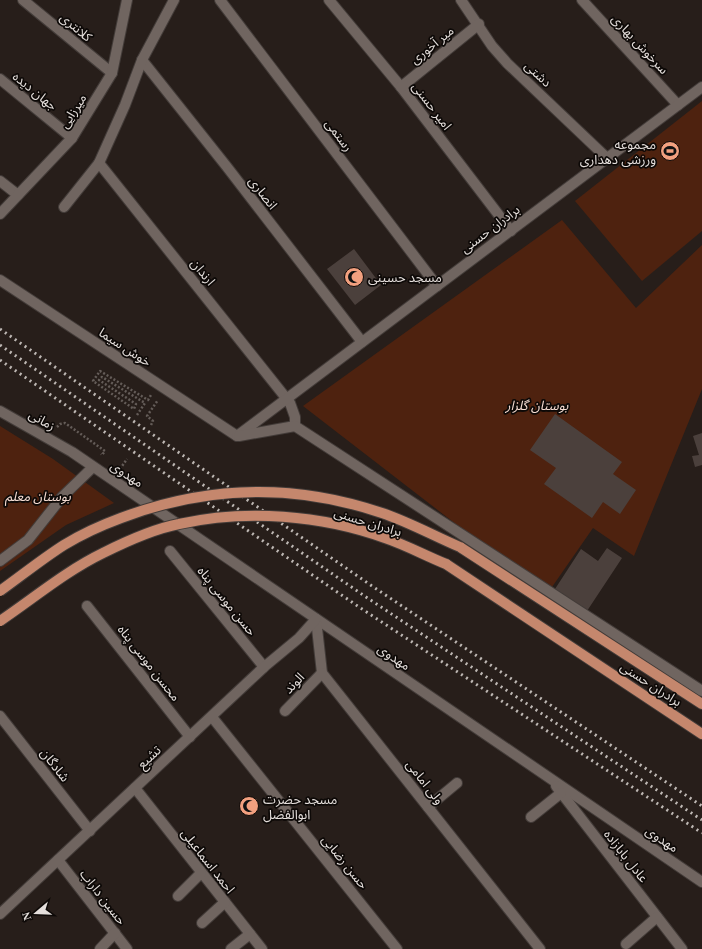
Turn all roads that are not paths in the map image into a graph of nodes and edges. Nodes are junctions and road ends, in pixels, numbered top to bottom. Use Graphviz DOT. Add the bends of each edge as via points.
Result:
graph roads {
  1 [pos="24,0"];
  2 [pos="126,0"];
  3 [pos="174,0"];
  4 [pos="220,0"];
  5 [pos="329,0"];
  6 [pos="461,0"];
  7 [pos="582,0"];
  8 [pos="479,24"];
  9 [pos="142,60"];
  10 [pos="112,74"];
  11 [pos="0,79"];
  12 [pos="401,87"];
  13 [pos="702,87"];
  14 [pos="678,105"];
  15 [pos="72,138"];
  16 [pos="607,158"];
  17 [pos="99,163"];
  18 [pos="0,181"];
  19 [pos="18,195"];
  20 [pos="64,207"];
  21 [pos="0,214"];
  22 [pos="510,231"];
  23 [pos="0,280"];
  24 [pos="437,286"];
  25 [pos="362,342"];
  26 [pos="287,398"];
  27 [pos="0,411"];
  28 [pos="295,426"];
  29 [pos="237,436"];
  30 [pos="72,452"];
  31 [pos="93,467"];
  32 [pos="170,551"];
  33 [pos="0,561"];
  34 [pos="0,591"];
  35 [pos="87,606"];
  36 [pos="316,619"];
  37 [pos="0,621"];
  38 [pos="264,668"];
  39 [pos="322,673"];
  40 [pos="702,691"];
  41 [pos="702,704"];
  42 [pos="285,712"];
  43 [pos="0,716"];
  44 [pos="212,717"];
  45 [pos="702,734"];
  46 [pos="190,737"];
  47 [pos="550,779"];
  48 [pos="457,783"];
  49 [pos="135,788"];
  50 [pos="561,793"];
  51 [pos="428,807"];
  52 [pos="531,817"];
  53 [pos="90,831"];
  54 [pos="58,860"];
  55 [pos="201,873"];
  56 [pos="702,882"];
  57 [pos="178,896"];
  58 [pos="224,902"];
  59 [pos="0,914"];
  60 [pos="657,917"];
  61 [pos="202,923"];
  62 [pos="115,933"];
  63 [pos="250,934"];
  64 [pos="626,944"];
  65 [pos="100,949"];
  66 [pos="127,949"];
  67 [pos="232,949"];
  68 [pos="262,949"];
  69 [pos="398,949"];
  70 [pos="540,949"];
  71 [pos="682,949"];
  1 -- 10 [label="street, کلانتری"];
  2 -- 10 [label="street, میرزایی"];
  3 -- 9 [label="street"];
  4 -- 24 [label="street, رستمی"];
  5 -- 12 [label="street, امیر حسنی"];
  6 -- 8 [label="street, دشتی"];
  7 -- 14 [label="street, سرخوش بهاری"];
  8 -- 12 [label="street, میر آخوری"];
  8 -- 16 [label="street, دشتی" via="492,46 507,63"];
  9 -- 17 [label="street"];
  9 -- 25 [label="street, انصاری"];
  10 -- 15 [label="street, میرزایی"];
  11 -- 15 [label="street, جهان دیده"];
  12 -- 22 [label="street, امیر حسنی"];
  13 -- 14 [label="street, برادران حسنی"];
  14 -- 16 [label="street, برادران حسنی"];
  15 -- 19 [label="street, میرزایی"];
  16 -- 22 [label="street, برادران حسنی"];
  17 -- 20 [label="street"];
  17 -- 26 [label="street, ارندان"];
  18 -- 19 [label="street"];
  19 -- 21 [label="street, میرزایی"];
  22 -- 24 [label="street, برادران حسنی"];
  23 -- 29 [label="street, خوش سیما"];
  24 -- 25 [label="street, برادران حسنی"];
  25 -- 26 [label="street, برادران حسنی"];
  26 -- 28 [label="street, ارندان" via="295,417"];
  26 -- 29 [label="street, برادران حسنی"];
  27 -- 30 [label="street, زمانی"];
  28 -- 29 [label="street"];
  28 -- 40 [label="street"];
  30 -- 31 [label="street, مهدوی"];
  31 -- 33 [label="street" via="62,497 28,540"];
  31 -- 36 [label="street, مهدوی"];
  32 -- 38 [label="street, حسن موسی پناه"];
  34 -- 41 [label="main road, برادران حسنی, bridge" via="64,545 101,526 148,508 208,494 262,492 320,497 383,513 460,547"];
  35 -- 46 [label="street, محسن موسی پناه"];
  36 -- 38 [label="street, تشیع" via="299,638"];
  36 -- 39 [label="street"];
  36 -- 47 [label="street, مهدوی"];
  37 -- 45 [label="main road, برادران حسنی, bridge" via="67,574 103,553 149,532 209,518 263,516 322,521 385,538 446,564"];
  38 -- 44 [label="street, تشیع"];
  39 -- 42 [label="street, الوند"];
  39 -- 51 [label="street, ولی امامی"];
  43 -- 53 [label="street, شادگان"];
  44 -- 46 [label="street, تشیع"];
  44 -- 69 [label="street, حسن رضایی"];
  46 -- 49 [label="street, تشیع"];
  47 -- 50 [label="street, عادل بابازاده"];
  47 -- 56 [label="street, مهدوی"];
  48 -- 51 [label="street"];
  49 -- 53 [label="street, تشیع"];
  49 -- 55 [label="street, احمد اسماعیلی"];
  50 -- 52 [label="street"];
  50 -- 60 [label="street, عادل بابازاده"];
  51 -- 70 [label="street, ولی امامی"];
  53 -- 54 [label="street, تشیع"];
  54 -- 59 [label="street, تشیع"];
  54 -- 62 [label="street, حسین داراب"];
  55 -- 57 [label="street"];
  55 -- 58 [label="street, احمد اسماعیلی"];
  58 -- 61 [label="street"];
  58 -- 63 [label="street, احمد اسماعیلی"];
  60 -- 64 [label="street"];
  60 -- 71 [label="street, عادل بابازاده"];
  62 -- 65 [label="street"];
  62 -- 66 [label="street, حسین داراب"];
  63 -- 67 [label="street"];
  63 -- 68 [label="street, احمد اسماعیلی"];
}
